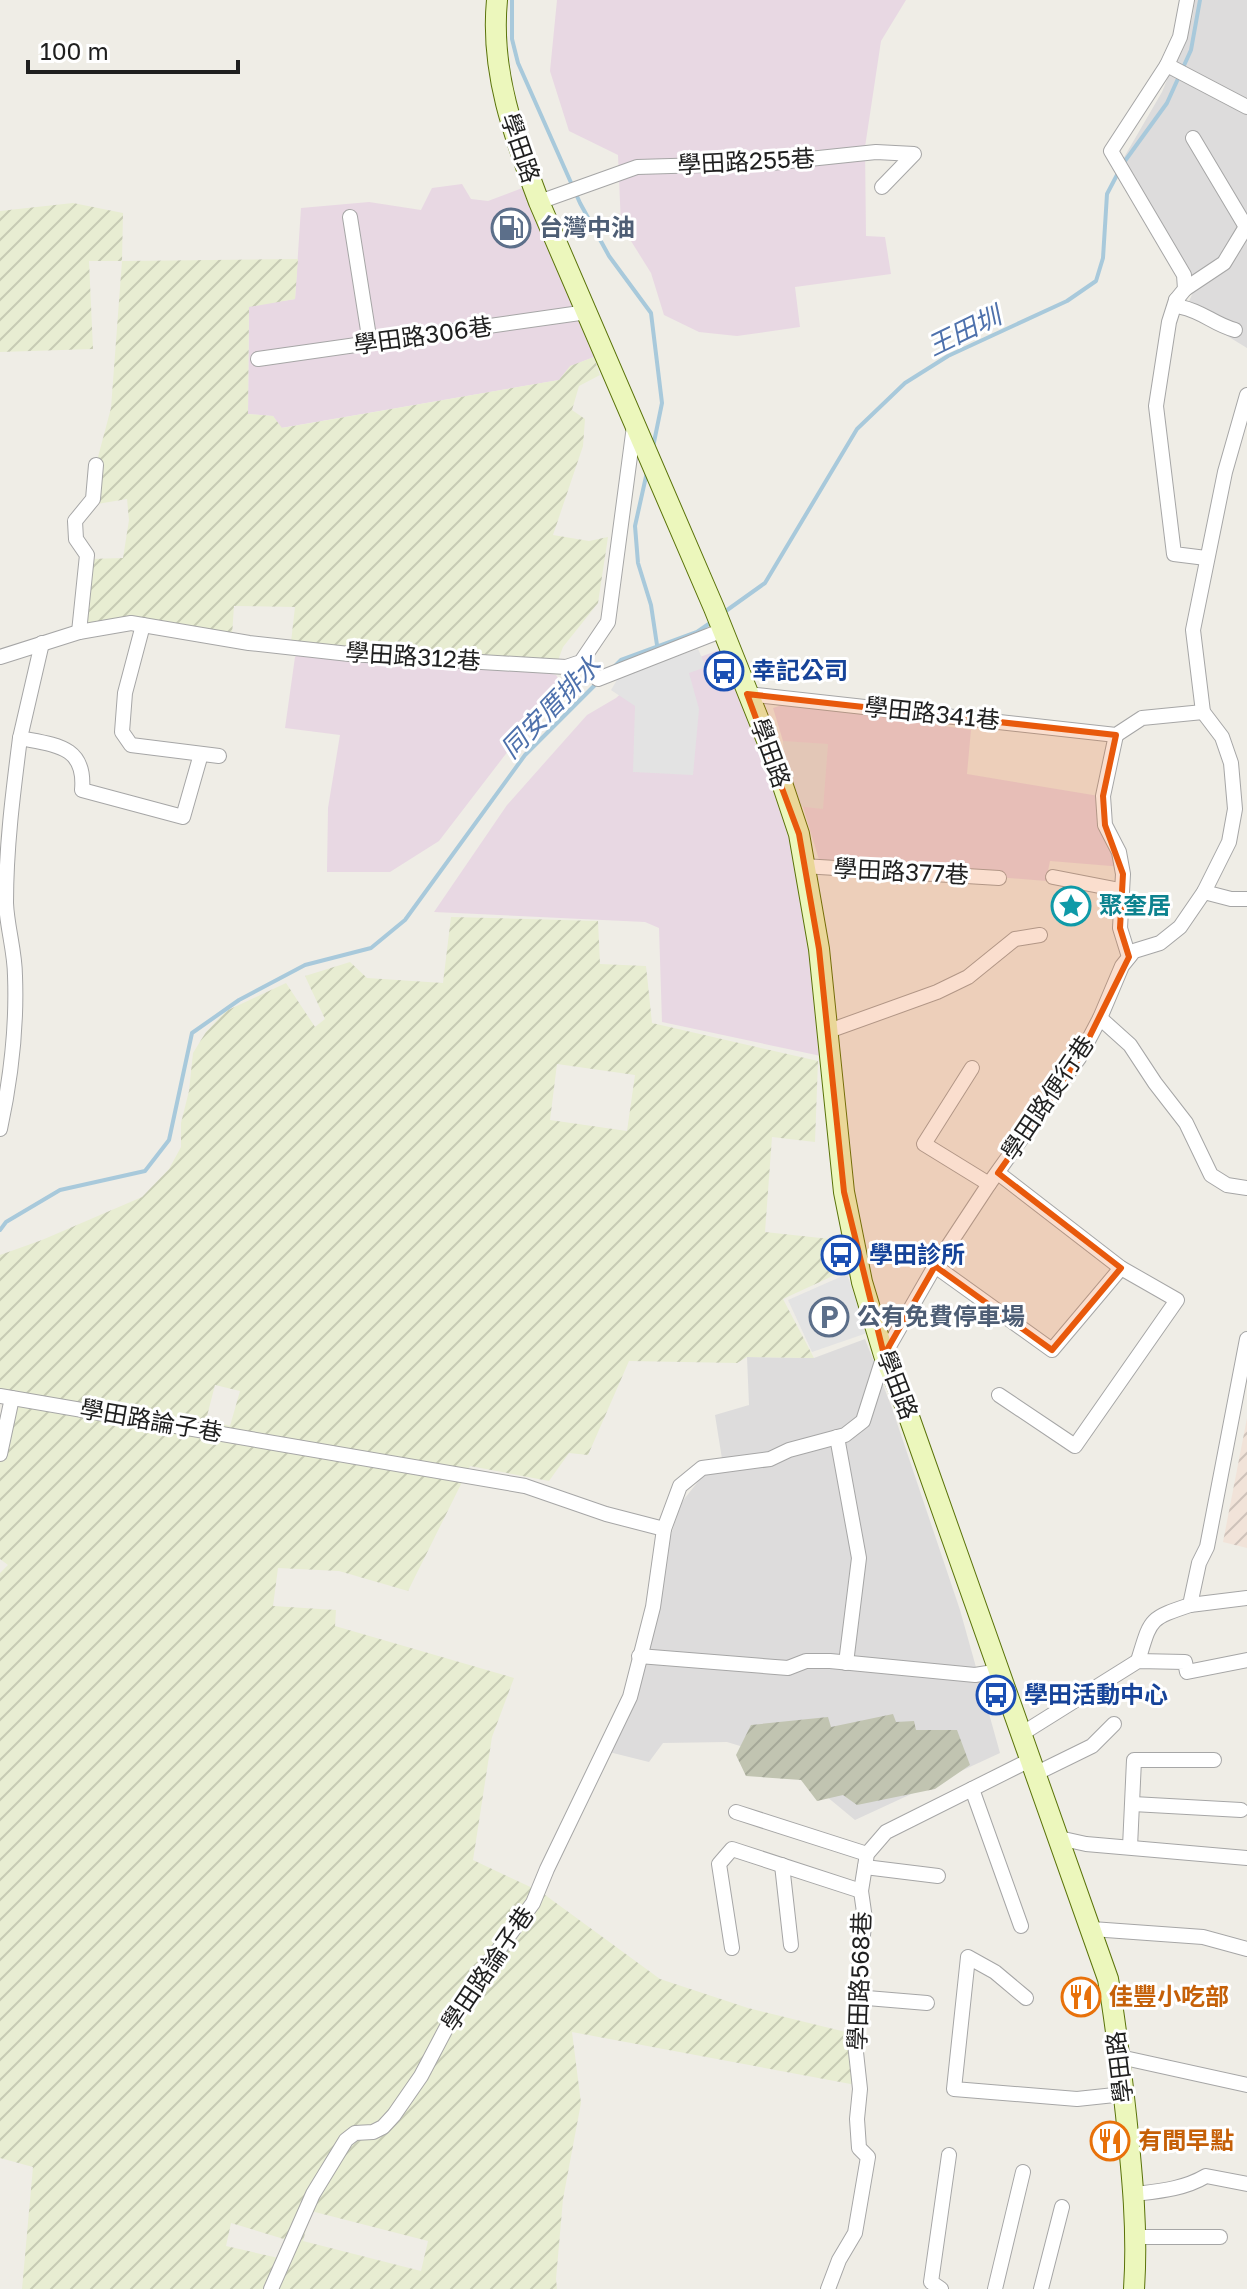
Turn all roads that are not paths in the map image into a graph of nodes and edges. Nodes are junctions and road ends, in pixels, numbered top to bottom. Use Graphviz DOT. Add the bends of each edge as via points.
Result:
graph roads {
  1 [pos="497,0"];
  2 [pos="1187,0"];
  3 [pos="1167,65"];
  4 [pos="1247,107"];
  5 [pos="1193,138"];
  6 [pos="882,187"];
  7 [pos="547,198"];
  8 [pos="350,217"];
  9 [pos="1246,226"];
  10 [pos="1181,295"];
  11 [pos="587,312"];
  12 [pos="1235,330"];
  13 [pos="370,343"];
  14 [pos="258,359"];
  15 [pos="1247,395"];
  16 [pos="634,421"];
  17 [pos="96,465"];
  18 [pos="1206,558"];
  19 [pos="143,625"];
  20 [pos="723,630"];
  21 [pos="79,632"];
  22 [pos="42,643"];
  23 [pos="0,657"];
  24 [pos="581,662"];
  25 [pos="747,694"];
  26 [pos="1203,712"];
  27 [pos="1116,735"];
  28 [pos="20,738"];
  29 [pos="201,754"];
  30 [pos="219,756"];
  31 [pos="803,866"];
  32 [pos="1053,877"];
  33 [pos="999,878"];
  34 [pos="1120,890"];
  35 [pos="1204,892"];
  36 [pos="1247,899"];
  37 [pos="1040,935"];
  38 [pos="1129,957"];
  39 [pos="1100,1018"];
  40 [pos="826,1032"];
  41 [pos="972,1068"];
  42 [pos="0,1129"];
  43 [pos="993,1179"];
  44 [pos="1247,1188"];
  45 [pos="935,1266"];
  46 [pos="1121,1268"];
  47 [pos="1247,1339"];
  48 [pos="884,1355"];
  49 [pos="999,1395"];
  50 [pos="6,1397"];
  51 [pos="837,1437"];
  52 [pos="0,1454"];
  53 [pos="664,1529"];
  54 [pos="1247,1598"];
  55 [pos="1190,1605"];
  56 [pos="639,1656"];
  57 [pos="1247,1660"];
  58 [pos="1138,1661"];
  59 [pos="846,1663"];
  60 [pos="1000,1671"];
  61 [pos="1114,1724"];
  62 [pos="1023,1733"];
  63 [pos="1214,1760"];
  64 [pos="1034,1766"];
  65 [pos="972,1789"];
  66 [pos="1133,1804"];
  67 [pos="1241,1810"];
  68 [pos="736,1812"];
  69 [pos="1059,1838"];
  70 [pos="1130,1847"];
  71 [pos="1247,1858"];
  72 [pos="866,1860"];
  73 [pos="782,1865"];
  74 [pos="938,1876"];
  75 [pos="861,1891"];
  76 [pos="1021,1926"];
  77 [pos="1092,1929"];
  78 [pos="791,1945"];
  79 [pos="732,1948"];
  80 [pos="1247,1949"];
  81 [pos="855,1997"];
  82 [pos="1026,1998"];
  83 [pos="927,2003"];
  84 [pos="1120,2057"];
  85 [pos="1247,2085"];
  86 [pos="1124,2094"];
  87 [pos="949,2155"];
  88 [pos="1023,2172"];
  89 [pos="1247,2184"];
  90 [pos="1135,2194"];
  91 [pos="1062,2207"];
  92 [pos="1137,2237"];
  93 [pos="1220,2237"];
  94 [pos="936,2285"];
  95 [pos="271,2289"];
  96 [pos="828,2289"];
  97 [pos="995,2289"];
  98 [pos="1041,2289"];
  99 [pos="1134,2289"];
  1 -- 7 [label="main road, 學田路" via="496,48 506,108"];
  2 -- 3 [label="street" via="1180,37"];
  3 -- 4 [label="street"];
  3 -- 10 [label="street" via="1111,151 1184,275"];
  5 -- 9 [label="street"];
  6 -- 7 [label="street, 學田路255巷" via="914,154 637,167"];
  7 -- 11 [label="main road, 學田路"];
  8 -- 13 [label="street"];
  9 -- 10 [label="street" via="1224,263"];
  10 -- 12 [label="street" via="1181,307"];
  10 -- 18 [label="street" via="1156,406 1174,554"];
  11 -- 13 [label="street, 學田路306巷"];
  11 -- 16 [label="main road, 學田路"];
  13 -- 14 [label="street, 學田路306巷"];
  15 -- 18 [label="street"];
  16 -- 20 [label="main road, 學田路"];
  16 -- 24 [label="street" via="608,622"];
  17 -- 21 [label="street" via="93,499 75,521 76,539 87,555"];
  18 -- 26 [label="street" via="1193,630"];
  19 -- 21 [label="street, 學田路312巷"];
  19 -- 24 [label="street, 學田路312巷" via="349,654 566,667"];
  19 -- 29 [label="street" via="125,693 122,732 131,745"];
  20 -- 24 [label="street" via="598,679"];
  20 -- 25 [label="main road, 學田路"];
  21 -- 22 [label="street, 學田路312巷"];
  22 -- 23 [label="street, 學田路312巷"];
  22 -- 28 [label="street"];
  25 -- 27 [label="street, 學田路341巷"];
  25 -- 31 [label="main road, 學田路" via="799,834"];
  26 -- 27 [label="street" via="1142,718"];
  26 -- 35 [label="street" via="1222,737 1231,763 1235,809 1229,842"];
  27 -- 34 [label="street" via="1103,796 1105,825 1123,874"];
  28 -- 29 [label="street" via="58,745 79,759 82,790 183,817"];
  28 -- 42 [label="street" via="7,840 15,1033"];
  29 -- 30 [label="street"];
  31 -- 33 [label="street, 學田路377巷"];
  31 -- 40 [label="main road, 學田路" via="819,949"];
  32 -- 34 [label="street"];
  34 -- 38 [label="street" via="1120,928"];
  35 -- 36 [label="street"];
  35 -- 38 [label="street" via="1180,927"];
  37 -- 40 [label="street" via="1015,939 968,977 937,992"];
  38 -- 39 [label="street, 學田路便行巷"];
  39 -- 43 [label="street, 學田路便行巷" via="1079,1058"];
  39 -- 44 [label="street" via="1130,1045 1186,1123 1211,1175"];
  40 -- 48 [label="main road, 學田路" via="844,1192"];
  41 -- 43 [label="street" via="924,1144"];
  43 -- 45 [label="street, 學田路便行巷"];
  43 -- 46 [label="street"];
  45 -- 46 [label="street" via="1052,1350"];
  45 -- 48 [label="street, 學田路便行巷"];
  46 -- 49 [label="street" via="1177,1300 1075,1446"];
  47 -- 55 [label="street" via="1207,1547"];
  48 -- 51 [label="street, 學田路論子巷" via="863,1421"];
  48 -- 60 [label="main road, 學田路"];
  50 -- 52 [label="street, 學田路論子巷"];
  50 -- 53 [label="street, 學田路論子巷" via="525,1486"];
  51 -- 53 [label="street, 學田路論子巷" via="770,1459 702,1468 680,1486"];
  51 -- 59 [label="street" via="859,1558"];
  53 -- 56 [label="street, 學田路論子巷" via="653,1607"];
  54 -- 55 [label="street"];
  55 -- 58 [label="street" via="1157,1617 1148,1627"];
  56 -- 59 [label="street" via="788,1668 806,1661"];
  56 -- 95 [label="street, 學田路論子巷" via="630,1697 533,1903 460,2002 394,2115 383,2127 346,2140 313,2194"];
  57 -- 58 [label="street" via="1187,1672 1185,1662"];
  58 -- 62 [label="street"];
  59 -- 60 [label="street" via="975,1675"];
  60 -- 62 [label="main road, 學田路"];
  61 -- 64 [label="street" via="1092,1746"];
  62 -- 64 [label="main road, 學田路"];
  63 -- 66 [label="street" via="1134,1760"];
  64 -- 65 [label="street"];
  64 -- 69 [label="main road, 學田路"];
  65 -- 72 [label="street" via="886,1832"];
  65 -- 76 [label="street"];
  66 -- 67 [label="street"];
  66 -- 70 [label="street"];
  68 -- 72 [label="street"];
  69 -- 70 [label="street"];
  69 -- 77 [label="main road, 學田路"];
  70 -- 71 [label="street"];
  72 -- 74 [label="street"];
  72 -- 75 [label="street, 學田路568巷"];
  73 -- 75 [label="street"];
  73 -- 78 [label="street"];
  73 -- 79 [label="street" via="732,1849 719,1864"];
  75 -- 81 [label="street, 學田路568巷" via="865,1919"];
  77 -- 80 [label="street" via="1203,1937"];
  77 -- 84 [label="main road, 學田路" via="1108,1979"];
  81 -- 83 [label="street"];
  81 -- 96 [label="street, 學田路568巷" via="859,2148 868,2157 855,2233"];
  82 -- 86 [label="street" via="968,1957 954,2089 1077,2099"];
  84 -- 85 [label="street"];
  84 -- 86 [label="main road, 學田路"];
  86 -- 90 [label="main road, 學田路"];
  87 -- 94 [label="street"];
  88 -- 97 [label="street"];
  89 -- 90 [label="street" via="1206,2176 1167,2191"];
  90 -- 92 [label="main road, 學田路"];
  91 -- 98 [label="street"];
  92 -- 93 [label="street"];
  92 -- 99 [label="main road, 學田路"];
}
